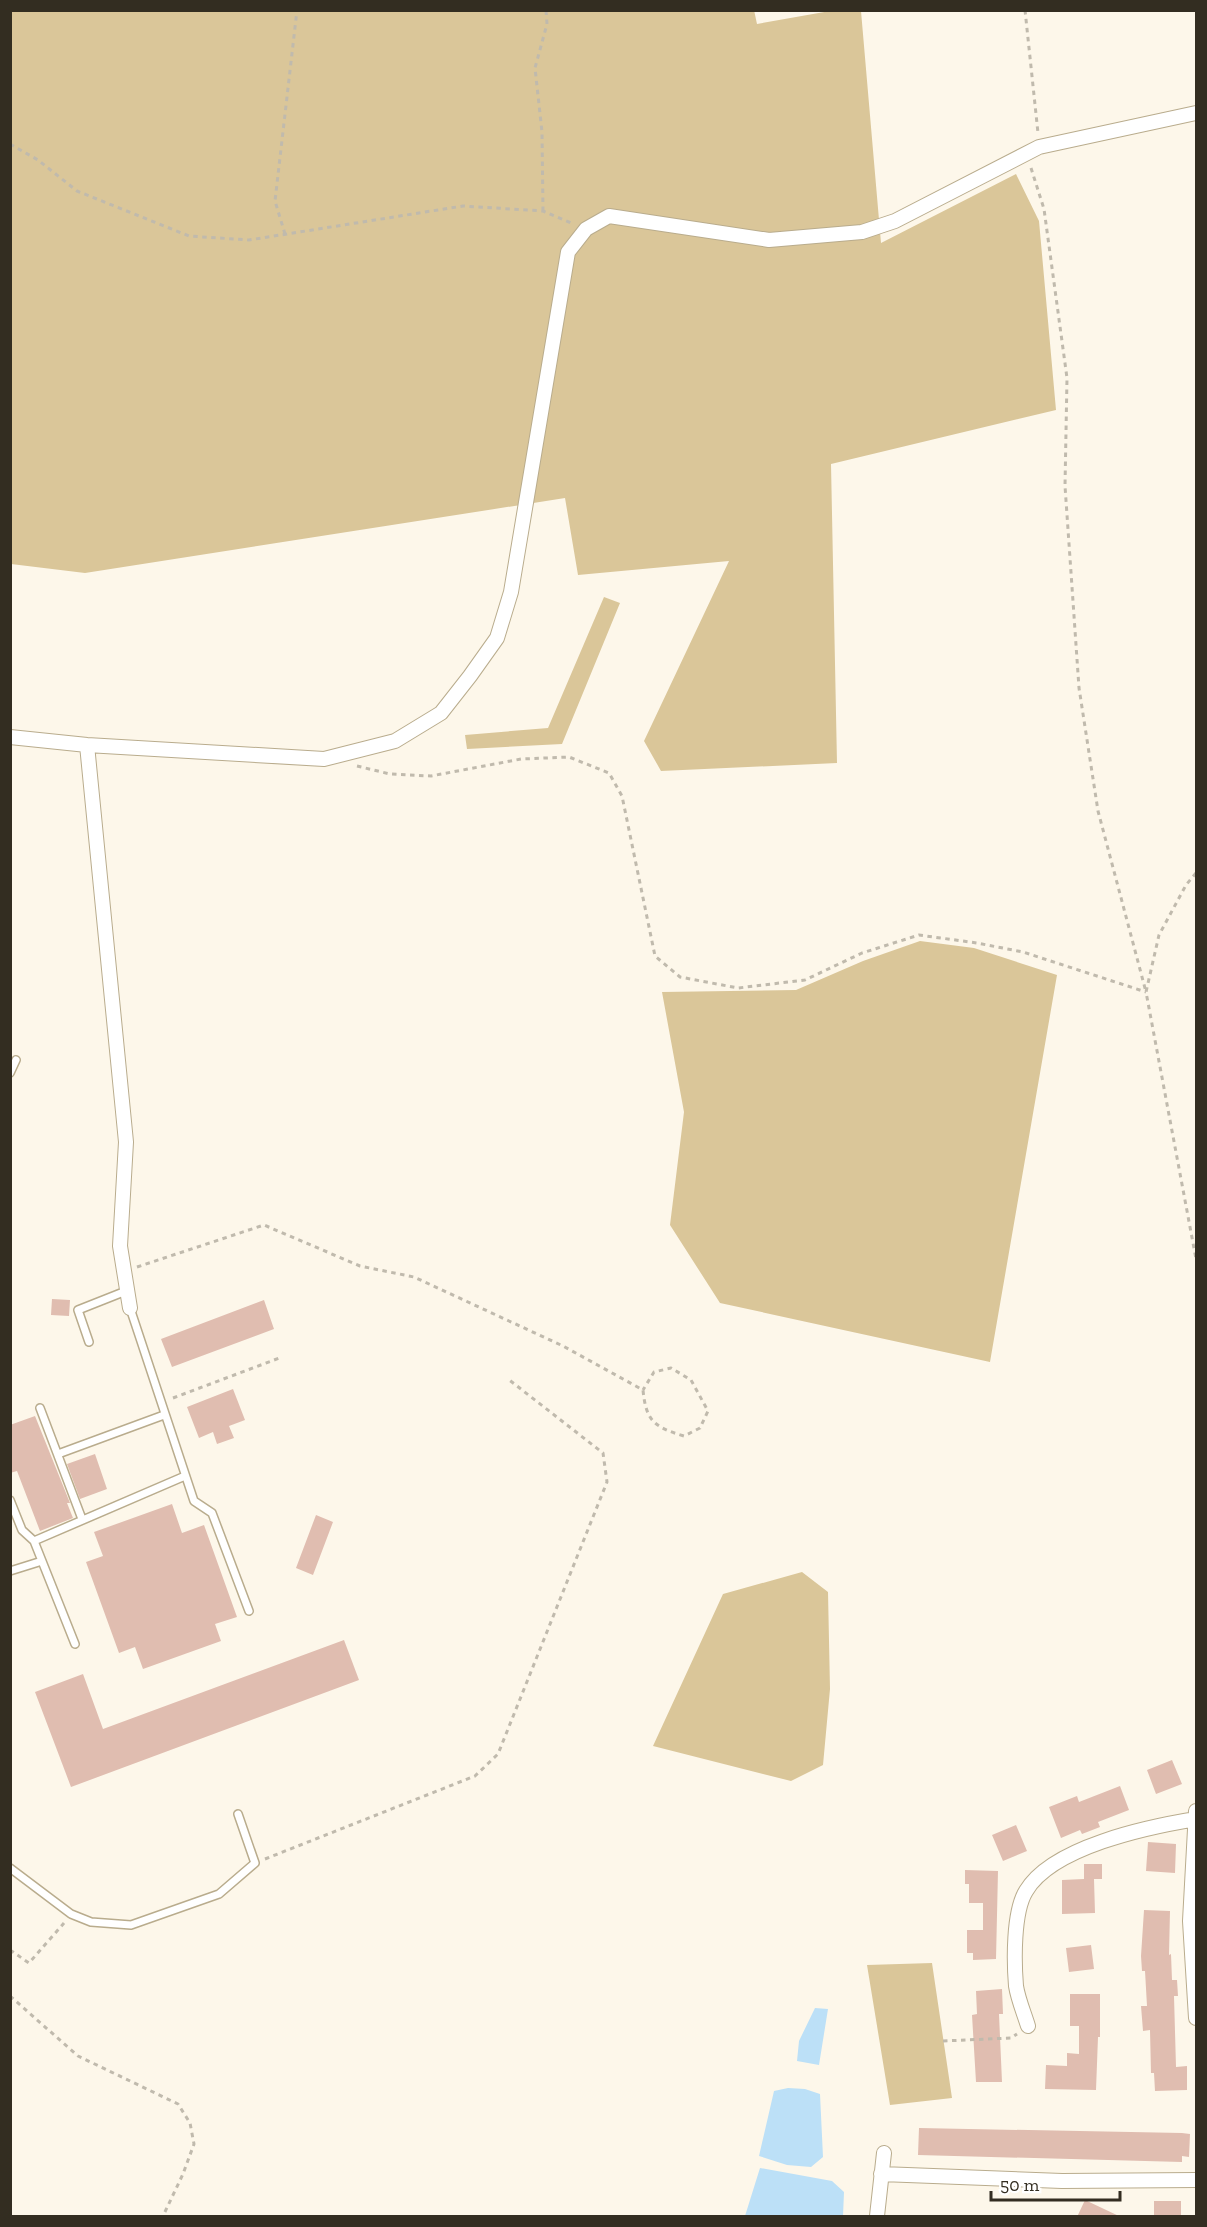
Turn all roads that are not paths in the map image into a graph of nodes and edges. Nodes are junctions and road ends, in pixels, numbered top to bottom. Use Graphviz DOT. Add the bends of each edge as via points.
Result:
graph roads {
  1 [pos="1197,113"];
  2 [pos="10,736"];
  3 [pos="87,745"];
  4 [pos="16,1060"];
  5 [pos="10,1072"];
  6 [pos="126,1291"];
  7 [pos="130,1308"];
  8 [pos="88,1342"];
  9 [pos="40,1408"];
  10 [pos="164,1415"];
  11 [pos="58,1454"];
  12 [pos="184,1476"];
  13 [pos="10,1500"];
  14 [pos="82,1519"];
  15 [pos="34,1541"];
  16 [pos="42,1561"];
  17 [pos="10,1571"];
  18 [pos="249,1611"];
  19 [pos="75,1644"];
  20 [pos="238,1814"];
  21 [pos="1196,1815"];
  22 [pos="10,1868"];
  23 [pos="1197,2018"];
  24 [pos="1028,2026"];
  25 [pos="884,2153"];
  26 [pos="881,2174"];
  27 [pos="1197,2180"];
  28 [pos="877,2217"];
  1 -- 3 [label="street" via="1033,150 895,221 862,232 769,240 609,216 586,229 568,252 511,592 497,638 441,713 395,741 324,759"];
  2 -- 3 [label="street"];
  3 -- 6 [label="street" via="126,1142 120,1246"];
  4 -- 5 [label="lane"];
  6 -- 7 [label="street"];
  6 -- 8 [label="lane" via="78,1310"];
  7 -- 10 [label="lane"];
  9 -- 11 [label="lane"];
  10 -- 11 [label="lane"];
  10 -- 12 [label="lane"];
  11 -- 14 [label="lane"];
  12 -- 14 [label="lane"];
  12 -- 18 [label="lane" via="194,1501 212,1513"];
  13 -- 15 [label="lane" via="22,1530"];
  14 -- 15 [label="lane"];
  15 -- 16 [label="lane"];
  16 -- 17 [label="lane"];
  16 -- 19 [label="lane"];
  20 -- 22 [label="lane" via="255,1863 219,1894 131,1925 91,1922 71,1914"];
  21 -- 23 [label="street" via="1190,1921"];
  21 -- 24 [label="street" via="1147,1827 1064,1857 1044,1869 1025,1892 1016,1927 1016,1987"];
  25 -- 26 [label="street"];
  26 -- 27 [label="street" via="1062,2181"];
  26 -- 28 [label="street"];
}
